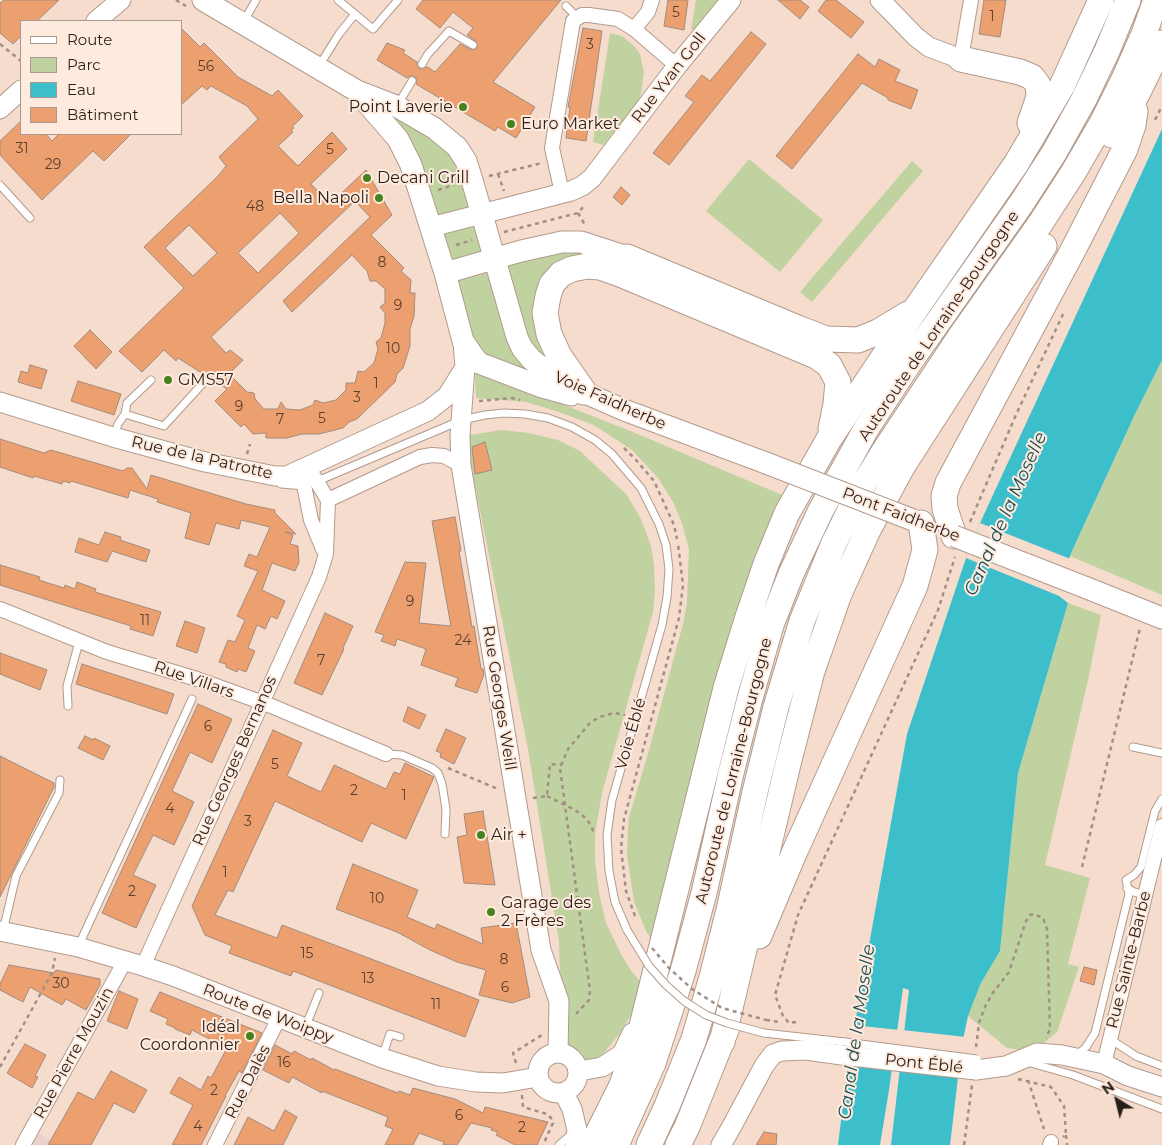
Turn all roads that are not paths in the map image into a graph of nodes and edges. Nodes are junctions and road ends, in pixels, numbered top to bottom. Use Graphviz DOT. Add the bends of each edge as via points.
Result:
graph roads {
  1 [pos="99,0"];
  2 [pos="121,0"];
  3 [pos="256,0"];
  4 [pos="338,0"];
  5 [pos="398,0"];
  6 [pos="652,0"];
  7 [pos="731,0"];
  8 [pos="880,0"];
  9 [pos="972,0"];
  10 [pos="1101,0"];
  11 [pos="1128,0"];
  12 [pos="1156,0"];
  13 [pos="198,5"];
  14 [pos="566,6"];
  15 [pos="354,14"];
  16 [pos="577,17"];
  17 [pos="89,20"];
  18 [pos="97,20"];
  19 [pos="243,23"];
  20 [pos="634,29"];
  21 [pos="1162,43"];
  22 [pos="472,45"];
  23 [pos="961,59"];
  24 [pos="422,64"];
  25 [pos="677,66"];
  26 [pos="318,68"];
  27 [pos="412,81"];
  28 [pos="20,91"];
  29 [pos="357,91"];
  30 [pos="1136,96"];
  31 [pos="396,106"];
  32 [pos="0,109"];
  33 [pos="1016,164"];
  34 [pos="0,186"];
  35 [pos="562,193"];
  36 [pos="482,213"];
  37 [pos="30,218"];
  38 [pos="431,227"];
  39 [pos="628,257"];
  40 [pos="495,258"];
  41 [pos="445,273"];
  42 [pos="915,310"];
  43 [pos="463,341"];
  44 [pos="464,367"];
  45 [pos="150,380"];
  46 [pos="205,381"];
  47 [pos="584,392"];
  48 [pos="0,402"];
  49 [pos="624,410"];
  50 [pos="125,414"];
  51 [pos="462,420"];
  52 [pos="67,431"];
  53 [pos="113,437"];
  54 [pos="829,439"];
  55 [pos="143,454"];
  56 [pos="161,458"];
  57 [pos="766,462"];
  58 [pos="461,465"];
  59 [pos="307,476"];
  60 [pos="328,500"];
  61 [pos="917,522"];
  62 [pos="960,537"];
  63 [pos="326,554"];
  64 [pos="0,609"];
  65 [pos="1158,616"];
  66 [pos="79,642"];
  67 [pos="192,699"];
  68 [pos="262,702"];
  69 [pos="68,706"];
  70 [pos="1133,746"];
  71 [pos="1162,753"];
  72 [pos="386,754"];
  73 [pos="60,780"];
  74 [pos="1162,799"];
  75 [pos="1162,826"];
  76 [pos="445,834"];
  77 [pos="1127,884"];
  78 [pos="1145,895"];
  79 [pos="1,931"];
  80 [pos="78,947"];
  81 [pos="134,963"];
  82 [pos="319,993"];
  83 [pos="648,1004"];
  84 [pos="279,1018"];
  85 [pos="305,1028"];
  86 [pos="400,1037"];
  87 [pos="1110,1039"];
  88 [pos="722,1042"];
  89 [pos="843,1048"];
  90 [pos="558,1053"];
  91 [pos="1075,1057"];
  92 [pos="382,1058"];
  93 [pos="993,1060"];
  94 [pos="1104,1064"];
  95 [pos="1162,1066"];
  96 [pos="1015,1070"];
  97 [pos="579,1071"];
  98 [pos="538,1077"];
  99 [pos="1162,1087"];
  100 [pos="564,1093"];
  101 [pos="1162,1109"];
  102 [pos="581,1140"];
  103 [pos="23,1145"];
  104 [pos="216,1145"];
  105 [pos="559,1145"];
  106 [pos="616,1145"];
  107 [pos="649,1145"];
  108 [pos="678,1145"];
  109 [pos="721,1145"];
  1 -- 17 [label="main road"];
  2 -- 18 [label="main road"];
  3 -- 19 [label="lane"];
  4 -- 15 [label="lane"];
  5 -- 15 [label="lane" via="373,29"];
  6 -- 20 [label="street" via="648,12"];
  7 -- 25 [label="main road, Rue Yvan Goll"];
  8 -- 23 [label="main road" via="929,47"];
  9 -- 23 [label="street"];
  10 -- 33 [label="highway" via="1062,86"];
  11 -- 106 [label="highway, Autoroute de Lorraine-Bourgogne" via="1091,85 1054,153 866,429 820,512 791,574 771,626 750,698 683,971 653,1063"];
  12 -- 107 [label="highway, Autoroute de Lorraine-Bourgogne" via="1144,34 1102,124 1073,173 883,453 834,543 802,622 776,707 729,910 694,1039"];
  13 -- 19 [label="main road"];
  14 -- 16 [label="lane"];
  15 -- 26 [label="lane"];
  16 -- 20 [label="street" via="589,15 618,19"];
  16 -- 35 [label="street" via="571,27 552,148"];
  19 -- 26 [label="main road"];
  20 -- 25 [label="street"];
  21 -- 30 [label="highway"];
  22 -- 24 [label="lane" via="449,31"];
  23 -- 33 [label="highway" via="1032,76 1038,85 1039,97"];
  25 -- 35 [label="main road, Rue Yvan Goll" via="592,178 582,186"];
  26 -- 29 [label="main road"];
  27 -- 31 [label="lane"];
  28 -- 32 [label="main road"];
  29 -- 31 [label="main road, Voie Faidherbe"];
  29 -- 38 [label="main road" via="398,139 411,165"];
  30 -- 62 [label="highway" via="1133,125 1125,149 948,483 945,509"];
  30 -- 88 [label="highway" via="902,467 839,594 812,671"];
  31 -- 36 [label="main road, Voie Faidherbe" via="434,128 457,147 466,160"];
  33 -- 42 [label="highway"];
  34 -- 37 [label="lane"];
  35 -- 36 [label="main road, Rue Yvan Goll"];
  36 -- 38 [label="main road, Rue Yvan Goll"];
  36 -- 40 [label="main road, Voie Faidherbe"];
  38 -- 41 [label="main road"];
  39 -- 40 [label="main road" via="581,242 562,242"];
  39 -- 42 [label="highway" via="826,338 858,340"];
  40 -- 41 [label="main road"];
  40 -- 47 [label="main road, Voie Faidherbe" via="522,348 553,377"];
  41 -- 43 [label="main road"];
  42 -- 54 [label="highway"];
  43 -- 44 [label="main road, Rue Georges Weill"];
  43 -- 49 [label="main road" via="479,363 542,388"];
  44 -- 51 [label="main road, Rue Georges Weill"];
  44 -- 59 [label="main road, Rue de la Patrotte" via="448,396 428,411"];
  45 -- 50 [label="lane" via="127,403"];
  46 -- 50 [label="lane" via="164,426"];
  47 -- 49 [label="main road, Voie Faidherbe"];
  47 -- 54 [label="highway" via="559,356 549,334 545,314 552,284 561,274 586,266 600,267 816,356 829,365 838,382"];
  48 -- 53 [label="main road, Rue de la Patrotte"];
  49 -- 57 [label="main road, Voie Faidherbe"];
  50 -- 53 [label="lane"];
  51 -- 58 [label="main road, Rue Georges Weill"];
  51 -- 59 [label="lane, Rue de la Patrotte"];
  51 -- 89 [label="lane, Voie Éblé, bridge" via="504,413 525,414 548,418 595,440 612,454 641,488 666,545 669,569 662,625 612,800 607,835 609,871 627,930 649,966 666,985 706,1015 764,1033"];
  52 -- 55 [label="lane, Rue de la Patrotte"];
  53 -- 59 [label="main road, Rue de la Patrotte" via="205,462 275,476"];
  54 -- 83 [label="highway" via="787,514 748,616 726,688"];
  56 -- 59 [label="lane, Rue de la Patrotte" via="283,485"];
  57 -- 61 [label="main road, Pont Faidherbe, bridge"];
  58 -- 60 [label="street" via="444,456 420,457"];
  58 -- 90 [label="main road, Rue Georges Weill" via="523,791 541,950 559,1001"];
  59 -- 60 [label="street"];
  59 -- 63 [label="street" via="311,520"];
  60 -- 63 [label="street, Rue Georges Bernanos"];
  61 -- 62 [label="main road, Pont Faidherbe"];
  61 -- 88 [label="highway" via="925,550 915,586 795,851 756,944"];
  62 -- 65 [label="main road, Pont Faidherbe, bridge"];
  63 -- 68 [label="street, Rue Georges Bernanos" via="319,577"];
  64 -- 66 [label="street, Rue Villars"];
  66 -- 68 [label="street, Rue Villars"];
  66 -- 69 [label="lane" via="67,686"];
  67 -- 80 [label="lane"];
  68 -- 72 [label="street, Rue Villars"];
  68 -- 81 [label="street, Rue Georges Bernanos"];
  70 -- 71 [label="lane"];
  72 -- 76 [label="lane" via="402,755 438,773 446,809"];
  73 -- 79 [label="lane" via="59,793 16,876"];
  74 -- 77 [label="lane" via="1141,867"];
  75 -- 78 [label="street, Rue Sainte-Barbe"];
  77 -- 78 [label="lane" via="1134,892"];
  77 -- 91 [label="lane" via="1129,894 1095,1033"];
  78 -- 87 [label="street, Rue Sainte-Barbe"];
  79 -- 80 [label="main road, Route de Woippy"];
  80 -- 81 [label="main road, Route de Woippy"];
  81 -- 84 [label="main road, Route de Woippy"];
  81 -- 103 [label="street, Rue Pierre Mouzin"];
  82 -- 85 [label="lane"];
  83 -- 97 [label="main road" via="622,1054 602,1067"];
  83 -- 102 [label="highway" via="622,1085"];
  84 -- 85 [label="main road, Route de Woippy"];
  84 -- 104 [label="street, Rue Dalès"];
  85 -- 92 [label="main road, Route de Woippy"];
  86 -- 92 [label="lane" via="390,1034"];
  87 -- 94 [label="street, Rue Sainte-Barbe"];
  87 -- 95 [label="lane" via="1136,1056"];
  88 -- 108 [label="highway"];
  89 -- 96 [label="main road, Pont Éblé, bridge" via="978,1066 1006,1066"];
  89 -- 109 [label="main road, Pont Éblé" via="774,1054 764,1066"];
  90 -- 97 [label="main road" via="569,1056"];
  90 -- 98 [label="main road" via="540,1063"];
  91 -- 94 [label="main road"];
  91 -- 96 [label="main road" via="1037,1053"];
  92 -- 98 [label="main road, Route de Woippy" via="457,1080 503,1083"];
  93 -- 96 [label="lane"];
  94 -- 99 [label="main road"];
  96 -- 101 [label="lane" via="1073,1074"];
  97 -- 100 [label="main road" via="574,1087"];
  98 -- 100 [label="main road" via="547,1091"];
  100 -- 102 [label="main road"];
  102 -- 105 [label="lane"];
}
